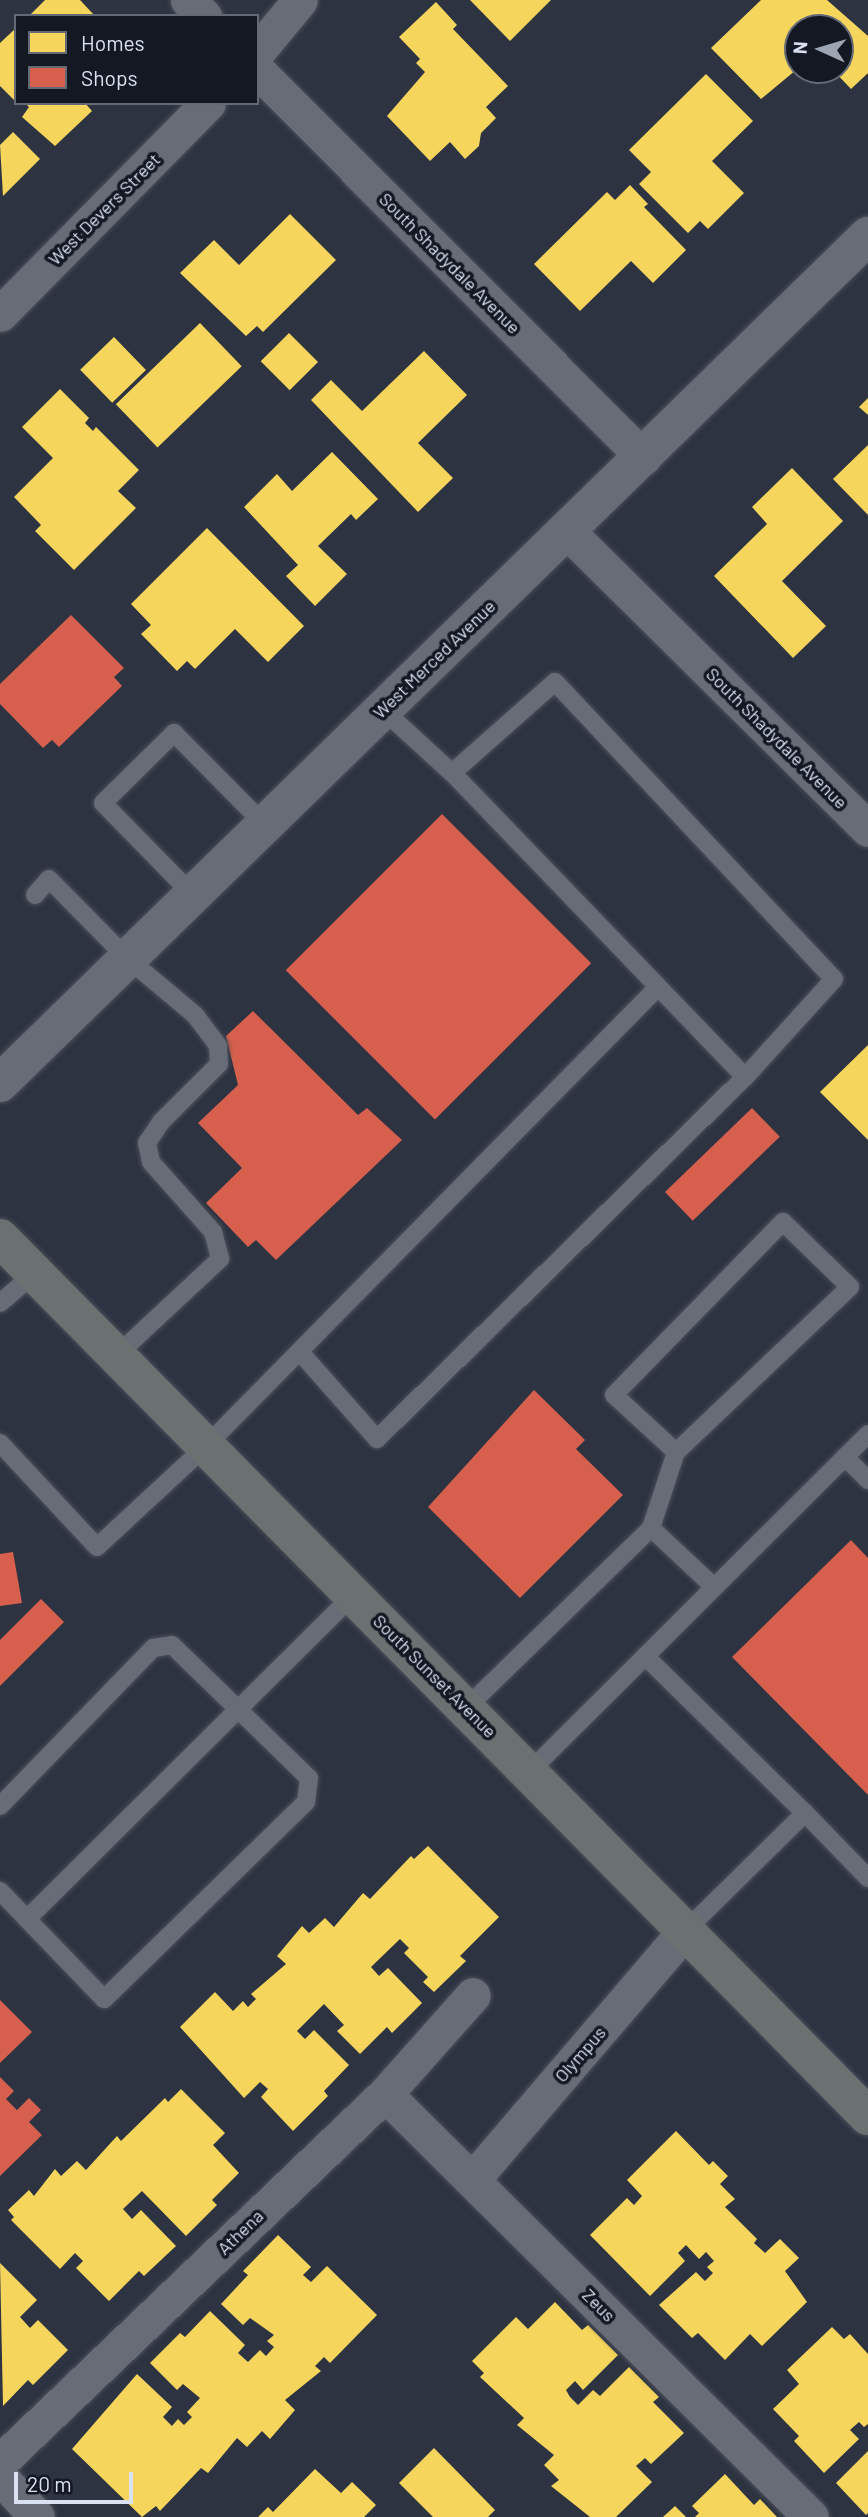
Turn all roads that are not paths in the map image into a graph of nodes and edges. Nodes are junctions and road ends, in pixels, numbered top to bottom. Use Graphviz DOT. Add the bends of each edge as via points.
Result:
graph roads {
  1 [pos="188,0"];
  2 [pos="300,0"];
  3 [pos="202,14"];
  4 [pos="259,50"];
  5 [pos="259,72"];
  6 [pos="206,105"];
  7 [pos="868,236"];
  8 [pos="0,314"];
  9 [pos="643,457"];
  10 [pos="566,530"];
  11 [pos="382,709"];
  12 [pos="452,773"];
  13 [pos="264,824"];
  14 [pos="868,829"];
  15 [pos="192,894"];
  16 [pos="34,895"];
  17 [pos="127,958"];
  18 [pos="658,988"];
  19 [pos="745,1077"];
  20 [pos="0,1083"];
  21 [pos="0,1238"];
  22 [pos="35,1273"];
  23 [pos="0,1303"];
  24 [pos="300,1352"];
  25 [pos="117,1355"];
  26 [pos="868,1434"];
  27 [pos="0,1443"];
  28 [pos="206,1446"];
  29 [pos="676,1452"];
  30 [pos="845,1457"];
  31 [pos="868,1480"];
  32 [pos="651,1528"];
  33 [pos="714,1587"];
  34 [pos="354,1594"];
  35 [pos="645,1656"];
  36 [pos="239,1708"];
  37 [pos="466,1708"];
  38 [pos="529,1772"];
  39 [pos="0,1806"];
  40 [pos="806,1813"];
  41 [pos="868,1878"];
  42 [pos="0,1891"];
  43 [pos="27,1919"];
  44 [pos="686,1930"];
  45 [pos="473,1995"];
  46 [pos="385,2094"];
  47 [pos="868,2116"];
  48 [pos="473,2179"];
  49 [pos="0,2462"];
  50 [pos="0,2477"];
  51 [pos="37,2517"];
  52 [pos="811,2517"];
  1 -- 3 [label="street"];
  2 -- 4 [label="street"];
  5 -- 9 [label="street, South Shadydale Avenue"];
  6 -- 8 [label="street, West Devers Street"];
  7 -- 9 [label="street, West Merced Avenue"];
  9 -- 10 [label="street, West Merced Avenue"];
  10 -- 11 [label="street, West Merced Avenue"];
  10 -- 14 [label="street, South Shadydale Avenue"];
  11 -- 12 [label="lane"];
  11 -- 13 [label="street, West Merced Avenue"];
  12 -- 18 [label="lane"];
  12 -- 19 [label="lane" via="555,682 834,979"];
  13 -- 15 [label="street, West Merced Avenue"];
  13 -- 15 [label="lane" via="174,733 103,803"];
  15 -- 17 [label="street, West Merced Avenue"];
  16 -- 17 [label="lane" via="49,879"];
  17 -- 20 [label="street, West Merced Avenue"];
  17 -- 25 [label="lane" via="195,1015 218,1046 219,1064 161,1122 147,1143 151,1162 213,1232 221,1249 215,1266"];
  18 -- 19 [label="lane"];
  18 -- 24 [label="lane"];
  19 -- 24 [label="lane" via="377,1439"];
  21 -- 22 [label="main road, South Sunset Avenue"];
  22 -- 23 [label="lane"];
  22 -- 25 [label="main road, South Sunset Avenue"];
  24 -- 28 [label="lane"];
  25 -- 28 [label="main road, South Sunset Avenue"];
  26 -- 30 [label="lane"];
  27 -- 28 [label="lane" via="97,1547"];
  28 -- 34 [label="main road, South Sunset Avenue"];
  29 -- 29 [label="lane" via="850,1287 783,1222 614,1395"];
  29 -- 32 [label="lane"];
  30 -- 31 [label="lane"];
  30 -- 33 [label="lane"];
  32 -- 33 [label="lane"];
  32 -- 37 [label="lane"];
  33 -- 35 [label="lane"];
  34 -- 36 [label="lane"];
  34 -- 37 [label="main road, South Sunset Avenue"];
  35 -- 38 [label="lane"];
  35 -- 40 [label="lane"];
  36 -- 39 [label="lane" via="172,1645 153,1648"];
  36 -- 43 [label="lane"];
  36 -- 43 [label="lane" via="309,1778 306,1802 104,1999"];
  37 -- 38 [label="main road, South Sunset Avenue"];
  38 -- 44 [label="main road, South Sunset Avenue"];
  40 -- 41 [label="lane"];
  40 -- 44 [label="lane"];
  42 -- 43 [label="lane"];
  44 -- 47 [label="main road, South Sunset Avenue"];
  44 -- 48 [label="street, Olympus"];
  45 -- 46 [label="street, Athena"];
  46 -- 48 [label="street, Zeus"];
  46 -- 49 [label="street, Athena"];
  48 -- 52 [label="street, Zeus"];
  50 -- 51 [label="street"];
}
